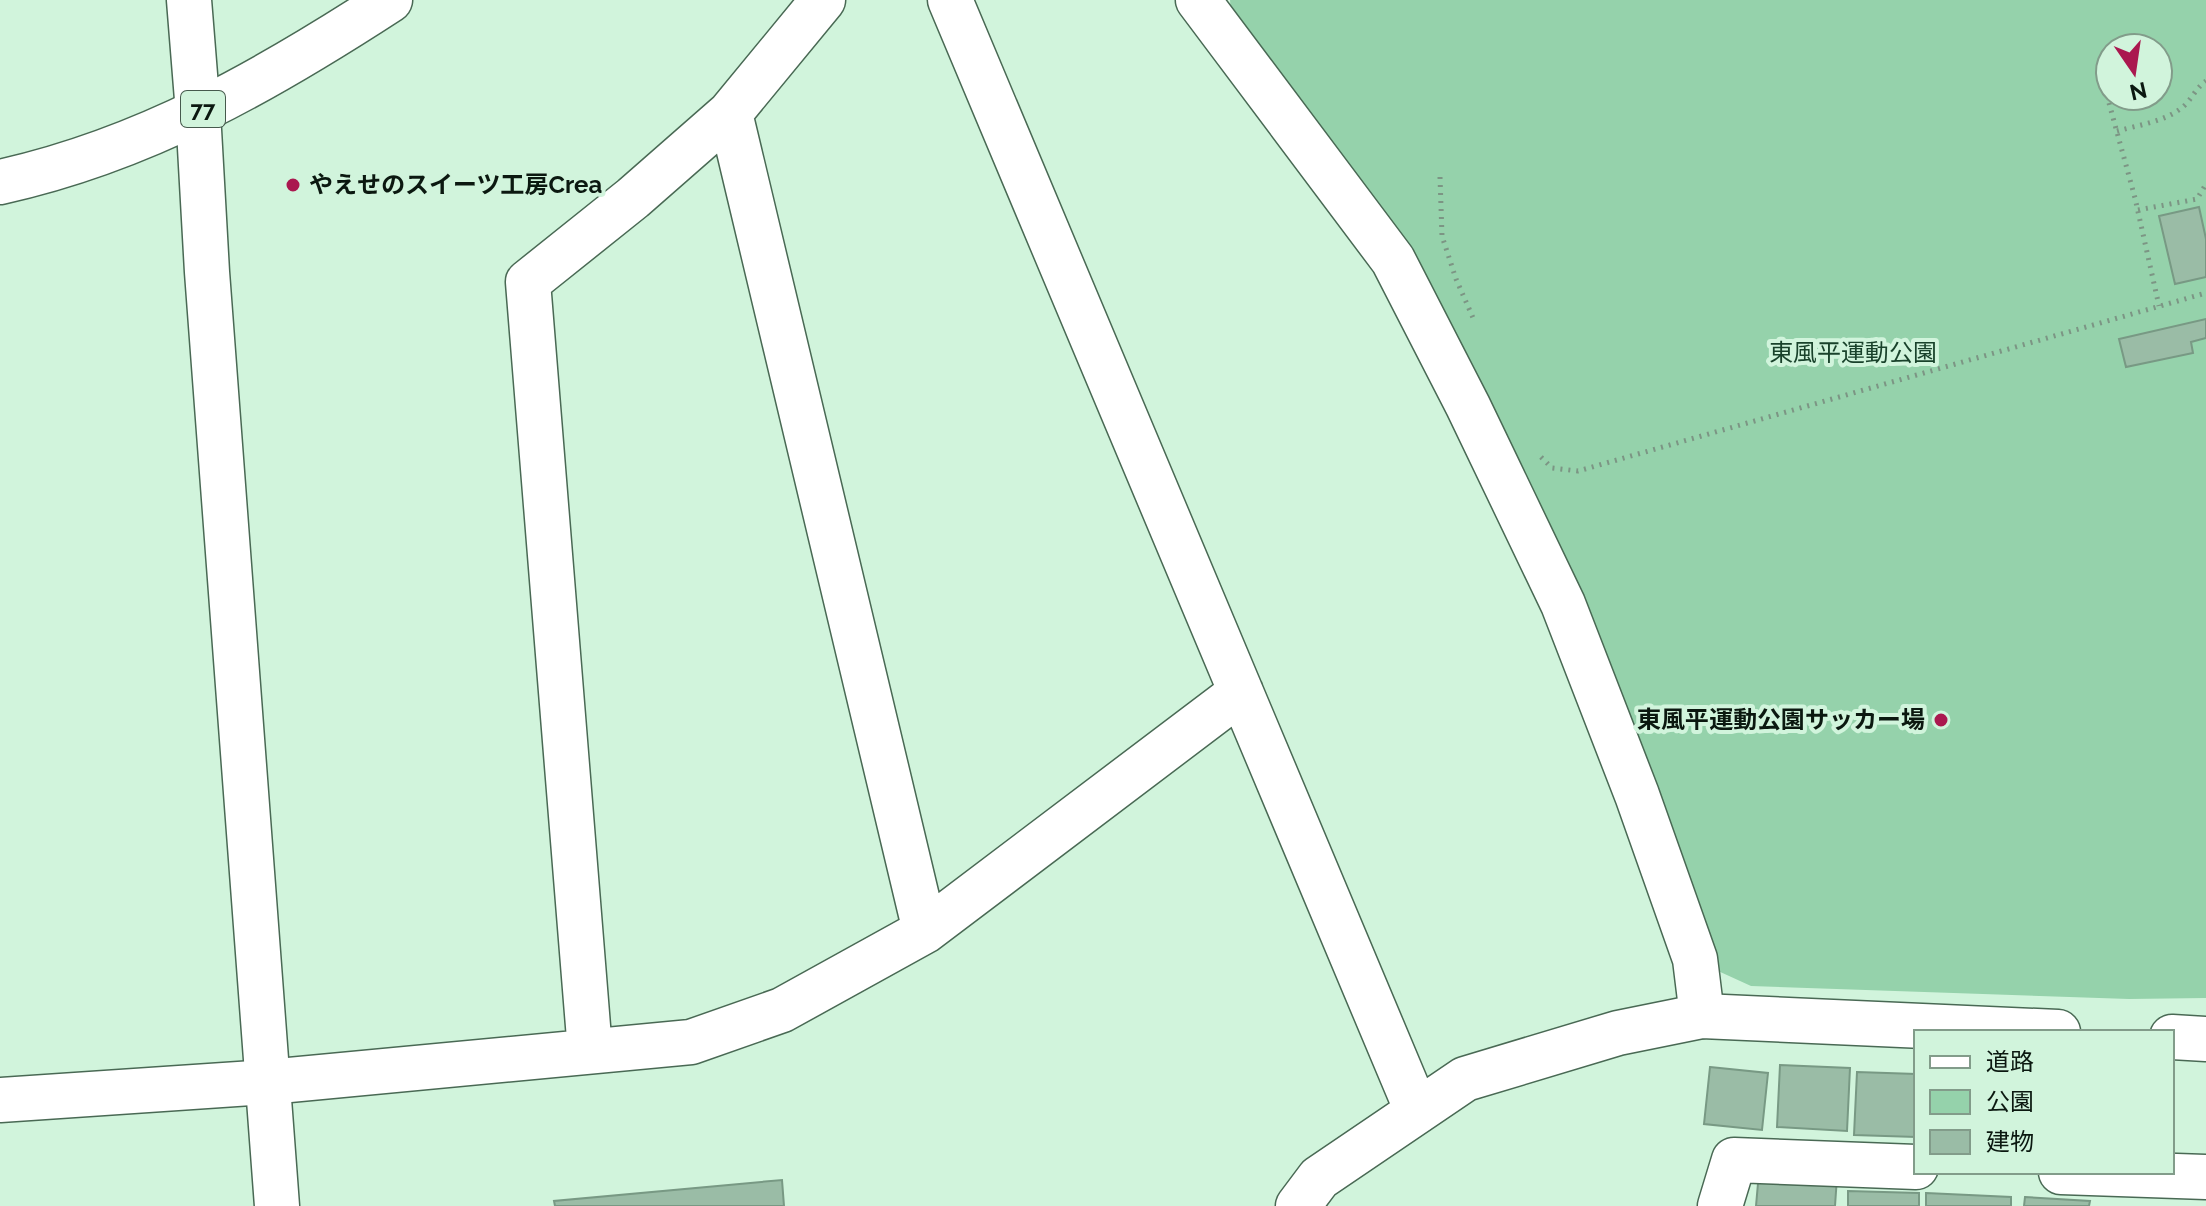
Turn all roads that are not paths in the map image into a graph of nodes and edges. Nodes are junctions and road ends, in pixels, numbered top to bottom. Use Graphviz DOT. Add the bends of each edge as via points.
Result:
graph roads {
  1 [pos="189,0"];
  2 [pos="390,0"];
  3 [pos="823,0"];
  4 [pos="950,0"];
  5 [pos="1198,0"];
  6 [pos="198,112"];
  7 [pos="730,113"];
  8 [pos="0,182"];
  9 [pos="1241,692"];
  10 [pos="925,931"];
  11 [pos="1702,1016"];
  12 [pos="2014,1030"];
  13 [pos="2174,1037"];
  14 [pos="2206,1039"];
  15 [pos="590,1051"];
  16 [pos="268,1082"];
  17 [pos="0,1100"];
  18 [pos="1417,1111"];
  19 [pos="1914,1167"];
  20 [pos="2070,1174"];
  21 [pos="2206,1177"];
  22 [pos="2113,1184"];
  23 [pos="277,1206"];
  24 [pos="1298,1206"];
  25 [pos="1720,1206"];
  1 -- 6 [label="street"];
  2 -- 6 [label="street, 77" via="297,60"];
  3 -- 7 [label="street"];
  4 -- 9 [label="street"];
  5 -- 11 [label="street" via="1393,260 1468,406 1563,604 1637,795 1695,959"];
  6 -- 8 [label="street, 77" via="120,148"];
  6 -- 16 [label="street"];
  7 -- 10 [label="street"];
  7 -- 15 [label="street" via="528,282"];
  9 -- 10 [label="street"];
  9 -- 18 [label="street"];
  10 -- 15 [label="street" via="782,1010 691,1042"];
  11 -- 12 [label="street"];
  11 -- 18 [label="street" via="1618,1033 1465,1079"];
  13 -- 14 [label="street"];
  15 -- 16 [label="street"];
  16 -- 17 [label="street"];
  16 -- 23 [label="street"];
  18 -- 24 [label="street" via="1319,1178"];
  19 -- 25 [label="street" via="1734,1160"];
  20 -- 22 [label="street"];
  21 -- 22 [label="street"];
}
